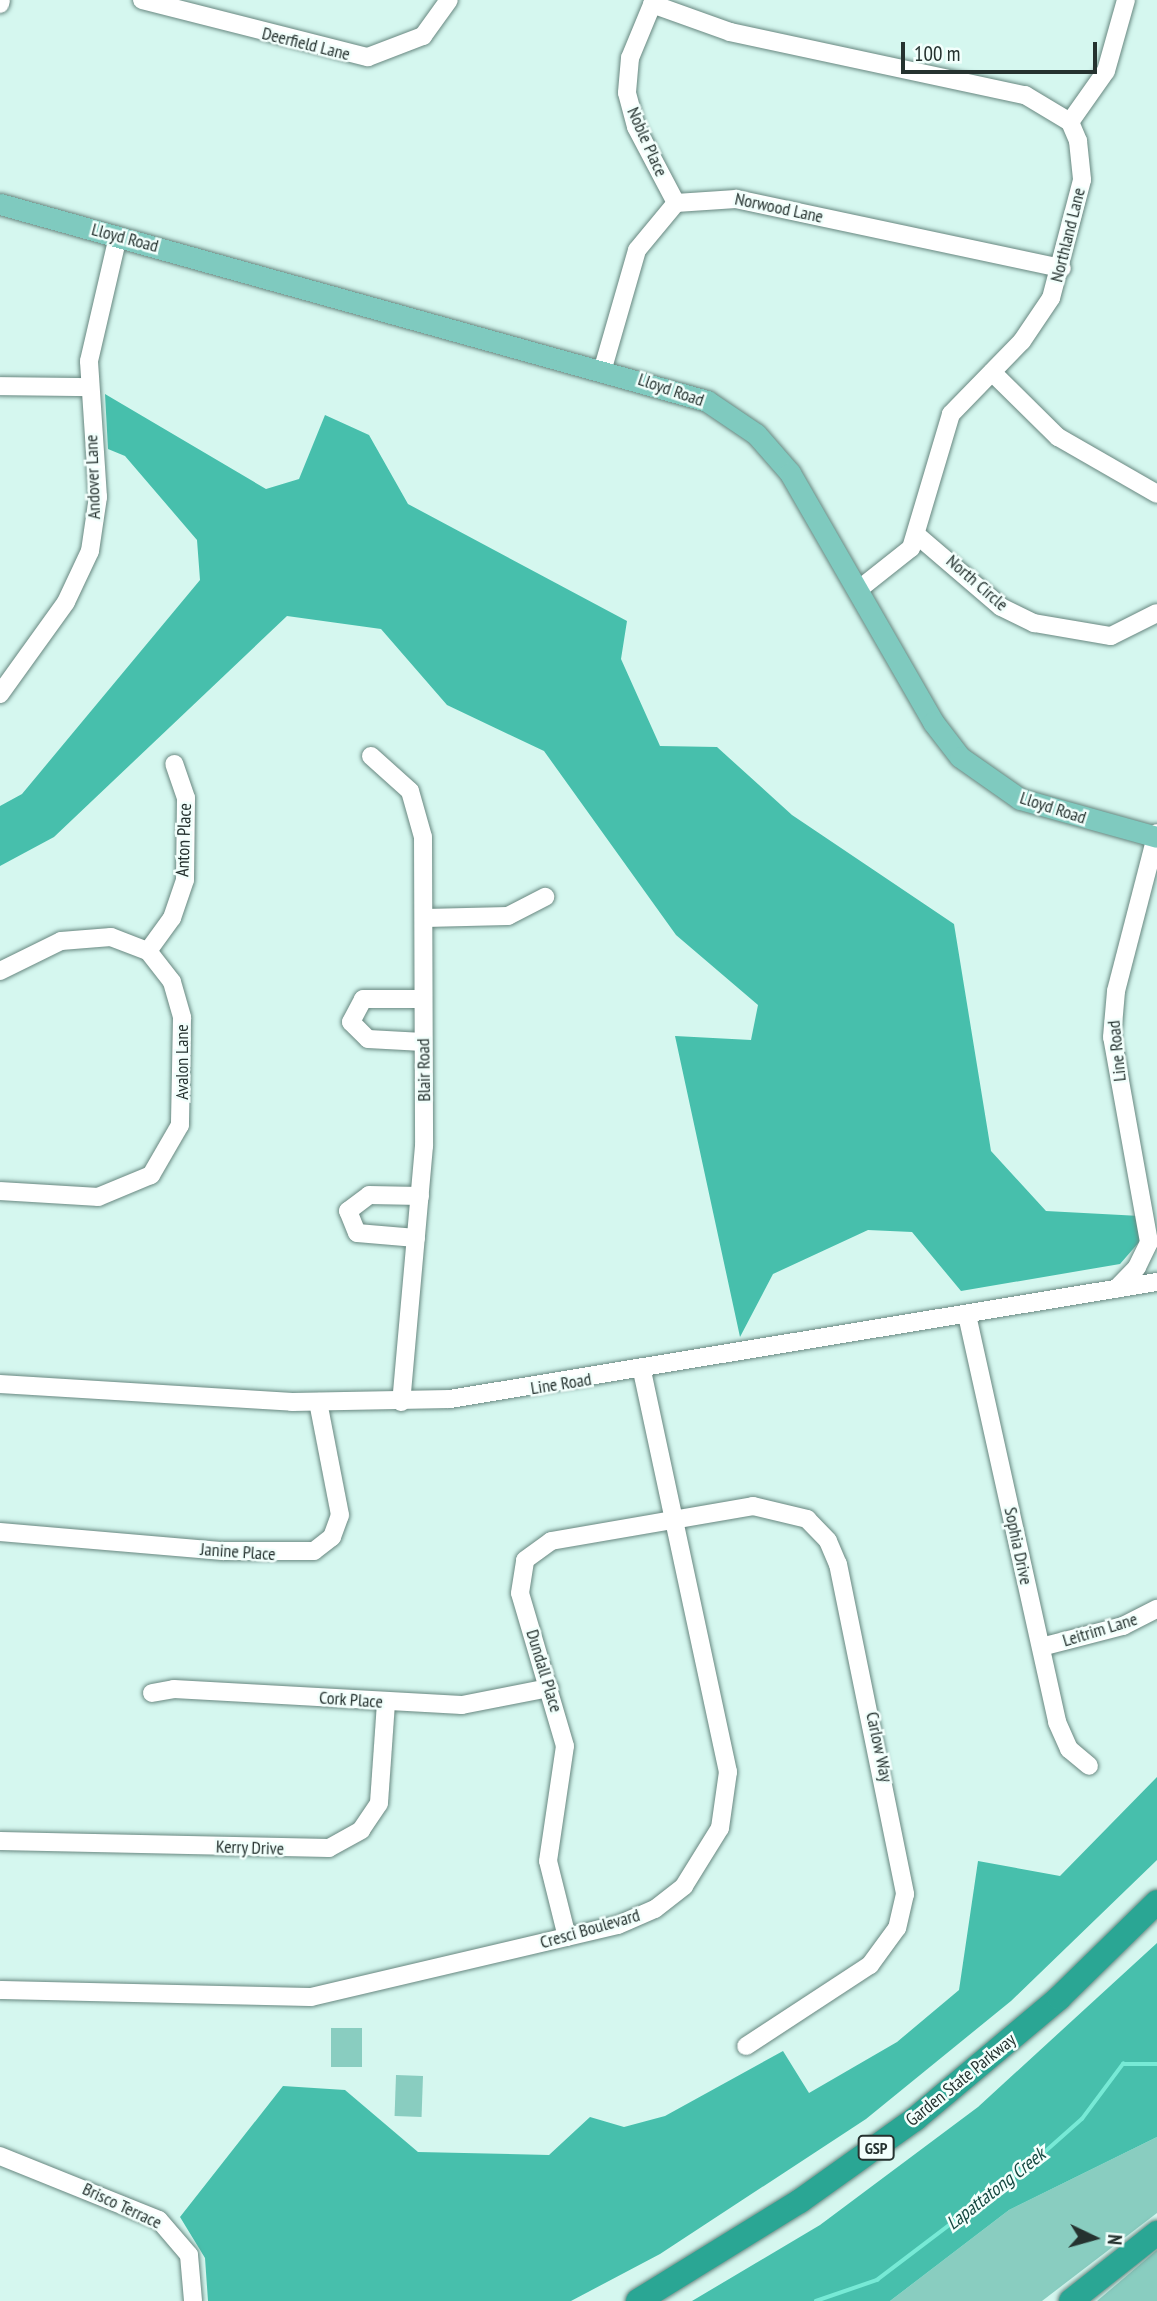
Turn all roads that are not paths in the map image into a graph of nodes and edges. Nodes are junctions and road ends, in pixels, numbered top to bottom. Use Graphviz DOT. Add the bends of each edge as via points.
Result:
graph roads {
  1 [pos="142,0"];
  2 [pos="449,0"];
  3 [pos="1125,0"];
  4 [pos="653,2"];
  5 [pos="1070,122"];
  6 [pos="676,203"];
  7 [pos="0,204"];
  8 [pos="118,236"];
  9 [pos="1062,268"];
  10 [pos="603,368"];
  11 [pos="992,372"];
  12 [pos="0,386"];
  13 [pos="88,387"];
  14 [pos="1157,494"];
  15 [pos="918,536"];
  16 [pos="858,590"];
  17 [pos="1157,613"];
  18 [pos="0,694"];
  19 [pos="372,755"];
  20 [pos="174,764"];
  21 [pos="1157,836"];
  22 [pos="545,897"];
  23 [pos="425,918"];
  24 [pos="148,951"];
  25 [pos="0,971"];
  26 [pos="423,999"];
  27 [pos="423,1042"];
  28 [pos="0,1191"];
  29 [pos="420,1196"];
  30 [pos="1154,1231"];
  31 [pos="416,1237"];
  32 [pos="1157,1282"];
  33 [pos="1116,1289"];
  34 [pos="967,1315"];
  35 [pos="642,1371"];
  36 [pos="0,1384"];
  37 [pos="318,1402"];
  38 [pos="401,1402"];
  39 [pos="675,1519"];
  40 [pos="0,1532"];
  41 [pos="1157,1609"];
  42 [pos="1041,1647"];
  43 [pos="549,1688"];
  44 [pos="152,1693"];
  45 [pos="386,1702"];
  46 [pos="1088,1766"];
  47 [pos="0,1840"];
  48 [pos="1157,1895"];
  49 [pos="1150,1909"];
  50 [pos="568,1937"];
  51 [pos="0,1990"];
  52 [pos="746,2046"];
  53 [pos="0,2156"];
  54 [pos="1157,2233"];
  55 [pos="193,2301"];
  56 [pos="638,2301"];
  57 [pos="1071,2301"];
  1 -- 2 [label="street, Deerfield Lane" via="368,57 423,36"];
  3 -- 5 [label="street" via="1106,71"];
  4 -- 5 [label="street" via="730,32 1025,95"];
  4 -- 6 [label="street, Noble Place" via="630,58 627,93 636,127"];
  5 -- 9 [label="street, Northland Lane" via="1083,166"];
  6 -- 9 [label="street, Norwood Lane" via="736,199"];
  6 -- 10 [label="street" via="637,250"];
  7 -- 8 [label="main road, Lloyd Road"];
  8 -- 10 [label="main road, Lloyd Road"];
  8 -- 13 [label="street, Andover Lane" via="93,334"];
  9 -- 11 [label="street, Northland Lane" via="1037,323"];
  10 -- 16 [label="main road, Lloyd Road" via="707,401 756,434 790,473"];
  11 -- 14 [label="street" via="1058,437"];
  11 -- 15 [label="street, Northland Lane" via="962,399 944,429"];
  12 -- 13 [label="street"];
  13 -- 18 [label="street, Andover Lane" via="98,497 90,551 66,602"];
  15 -- 16 [label="street, Northland Lane" via="893,567"];
  15 -- 17 [label="street, North Circle" via="1001,607 1034,623 1111,636"];
  16 -- 21 [label="main road, Lloyd Road" via="933,722 974,770 1038,806"];
  19 -- 23 [label="street, Blair Road" via="399,776 415,802"];
  20 -- 24 [label="street, Anton Place" via="186,798 185,880 172,918"];
  21 -- 30 [label="street, Line Road" via="1116,991 1112,1037"];
  22 -- 23 [label="street" via="508,916"];
  23 -- 26 [label="street, Blair Road"];
  24 -- 25 [label="street" via="111,937 79,936"];
  24 -- 28 [label="street, Avalon Lane" via="172,982 182,1018 181,1111 169,1154 140,1183 112,1195"];
  26 -- 27 [label="street, Blair Road"];
  26 -- 27 [label="street" via="363,999 351,1022 368,1039"];
  27 -- 29 [label="street, Blair Road"];
  29 -- 31 [label="street, Blair Road"];
  29 -- 31 [label="street" via="369,1195 348,1211 357,1233"];
  30 -- 33 [label="street, Line Road" via="1137,1267"];
  31 -- 38 [label="street, Blair Road"];
  32 -- 33 [label="street, Line Road"];
  33 -- 34 [label="street, Line Road"];
  34 -- 35 [label="street, Line Road"];
  34 -- 42 [label="street, Sophia Drive"];
  35 -- 38 [label="street, Line Road"];
  35 -- 39 [label="street, Cresci Boulevard"];
  36 -- 37 [label="street, Line Road"];
  37 -- 38 [label="street, Line Road"];
  37 -- 40 [label="street, Janine Place" via="340,1515 332,1537 314,1552 222,1551"];
  39 -- 43 [label="street, Dundall Place" via="551,1541 525,1560 520,1593"];
  39 -- 50 [label="street, Cresci Boulevard" via="726,1754 724,1817 702,1864 665,1902 630,1922"];
  39 -- 52 [label="street, Carlow Way" via="774,1507 807,1519 828,1541 904,1861 904,1905 884,1950 816,2004"];
  41 -- 42 [label="street, Leitrim Lane" via="1123,1626"];
  42 -- 46 [label="street, Sophia Drive" via="1061,1735"];
  43 -- 45 [label="street, Cork Place" via="489,1704"];
  43 -- 50 [label="street, Dundall Place" via="565,1762 548,1872"];
  44 -- 45 [label="street, Cork Place" via="174,1689"];
  45 -- 47 [label="street, Kerry Drive" via="379,1803 361,1830 329,1848"];
  48 -- 49 [label="highway, Garden State Parkway"];
  49 -- 56 [label="highway, Garden State Parkway / GSP" via="1023,2030 915,2119 790,2208"];
  50 -- 51 [label="street, Cresci Boulevard" via="311,1997"];
  53 -- 55 [label="street, Brisco Terrace" via="159,2220 189,2255"];
  54 -- 57 [label="highway"];
}
